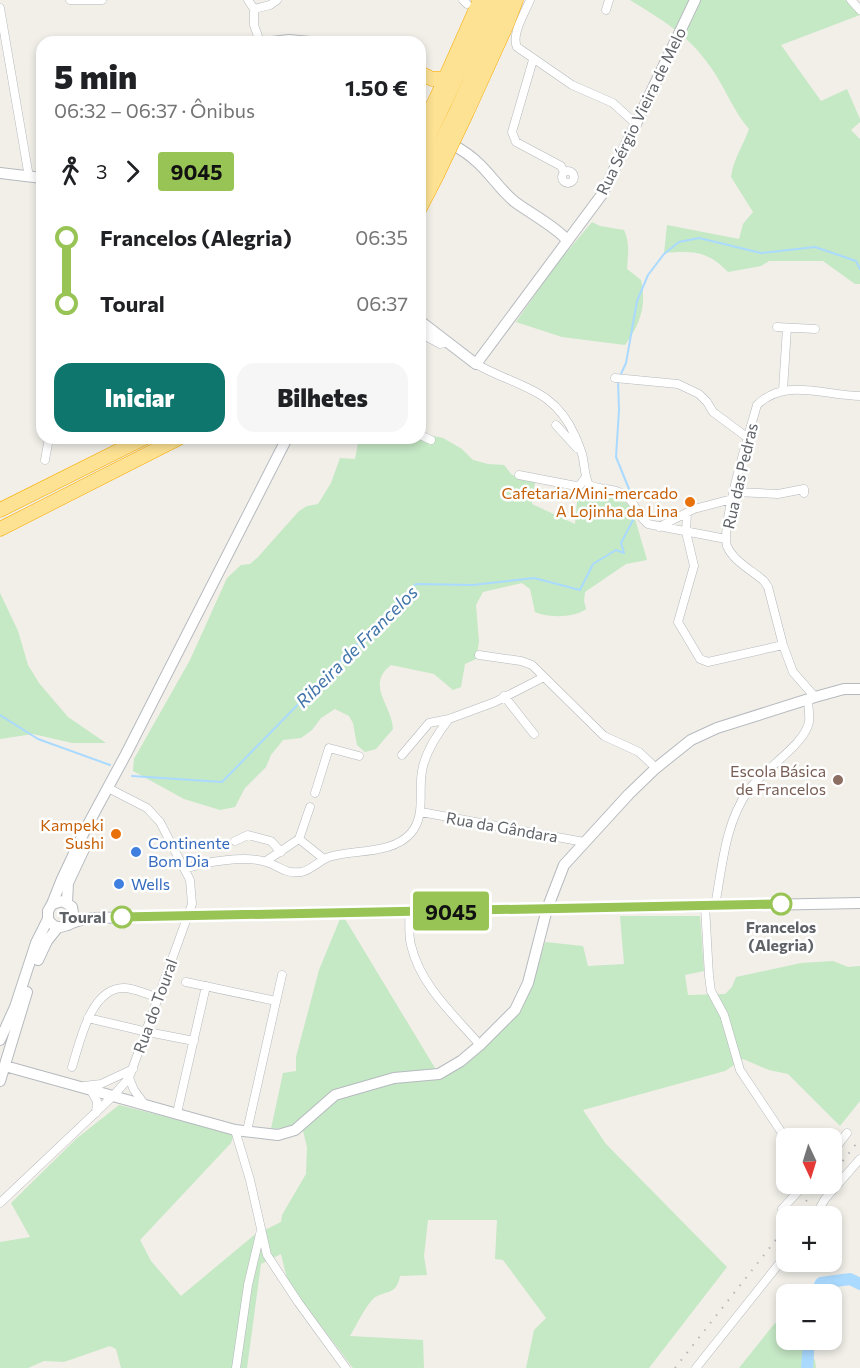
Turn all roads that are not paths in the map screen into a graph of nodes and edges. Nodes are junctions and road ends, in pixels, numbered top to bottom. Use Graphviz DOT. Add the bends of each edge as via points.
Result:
graph roads {
  1 [pos="70,0"];
  2 [pos="102,0"];
  3 [pos="248,0"];
  4 [pos="277,0"];
  5 [pos="491,0"];
  6 [pos="506,0"];
  7 [pos="516,0"];
  8 [pos="530,0"];
  9 [pos="609,0"];
  10 [pos="695,0"];
  11 [pos="851,0"];
  12 [pos="470,1"];
  13 [pos="0,8"];
  14 [pos="254,9"];
  15 [pos="606,10"];
  16 [pos="860,10"];
  17 [pos="258,36"];
  18 [pos="533,60"];
  19 [pos="426,76"];
  20 [pos="445,78"];
  21 [pos="426,81"];
  22 [pos="449,103"];
  23 [pos="426,124"];
  24 [pos="637,125"];
  25 [pos="426,133"];
  26 [pos="426,143"];
  27 [pos="564,172"];
  28 [pos="0,173"];
  29 [pos="432,173"];
  30 [pos="29,177"];
  31 [pos="36,178"];
  32 [pos="426,178"];
  33 [pos="426,190"];
  34 [pos="576,229"];
  35 [pos="556,232"];
  36 [pos="567,241"];
  37 [pos="559,252"];
  38 [pos="426,326"];
  39 [pos="777,327"];
  40 [pos="787,328"];
  41 [pos="815,329"];
  42 [pos="426,336"];
  43 [pos="448,342"];
  44 [pos="476,364"];
  45 [pos="618,379"];
  46 [pos="783,390"];
  47 [pos="860,396"];
  48 [pos="556,425"];
  49 [pos="426,438"];
  50 [pos="748,438"];
  51 [pos="431,440"];
  52 [pos="48,444"];
  53 [pos="132,444"];
  54 [pos="167,444"];
  55 [pos="284,444"];
  56 [pos="582,454"];
  57 [pos="45,460"];
  58 [pos="519,475"];
  59 [pos="585,478"];
  60 [pos="804,493"];
  61 [pos="733,496"];
  62 [pos="0,510"];
  63 [pos="687,513"];
  64 [pos="659,527"];
  65 [pos="0,530"];
  66 [pos="686,532"];
  67 [pos="726,539"];
  68 [pos="783,645"];
  69 [pos="479,655"];
  70 [pos="544,677"];
  71 [pos="860,688"];
  72 [pos="504,696"];
  73 [pos="812,698"];
  74 [pos="449,719"];
  75 [pos="534,734"];
  76 [pos="402,755"];
  77 [pos="358,756"];
  78 [pos="119,766"];
  79 [pos="656,768"];
  80 [pos="112,790"];
  81 [pos="315,793"];
  82 [pos="310,807"];
  83 [pos="421,812"];
  84 [pos="299,839"];
  85 [pos="235,841"];
  86 [pos="584,842"];
  87 [pos="281,852"];
  88 [pos="324,859"];
  89 [pos="266,861"];
  90 [pos="185,869"];
  91 [pos="860,903"];
  92 [pos="52,904"];
  93 [pos="70,906"];
  94 [pos="710,906"];
  95 [pos="547,909"];
  96 [pos="409,911"];
  97 [pos="189,916"];
  98 [pos="93,918"];
  99 [pos="48,919"];
  100 [pos="63,926"];
  101 [pos="282,975"];
  102 [pos="186,982"];
  103 [pos="206,986"];
  104 [pos="150,995"];
  105 [pos="276,1001"];
  106 [pos="88,1018"];
  107 [pos="139,1030"];
  108 [pos="153,1033"];
  109 [pos="0,1040"];
  110 [pos="194,1041"];
  111 [pos="480,1045"];
  112 [pos="3,1064"];
  113 [pos="72,1067"];
  114 [pos="133,1069"];
  115 [pos="129,1078"];
  116 [pos="0,1081"];
  117 [pos="85,1088"];
  118 [pos="113,1096"];
  119 [pos="146,1105"];
  120 [pos="96,1113"];
  121 [pos="177,1113"];
  122 [pos="779,1128"];
  123 [pos="241,1131"];
  124 [pos="848,1133"];
  125 [pos="842,1140"];
  126 [pos="860,1159"];
  127 [pos="796,1194"];
  128 [pos="0,1203"];
  129 [pos="786,1206"];
  130 [pos="821,1206"];
  131 [pos="260,1230"];
  132 [pos="776,1268"];
  133 [pos="236,1368"];
  134 [pos="346,1368"];
  135 [pos="696,1368"];
  1 -- 2 [label="street"];
  3 -- 14 [label="street"];
  4 -- 14 [label="street"];
  5 -- 22 [label="highway"];
  6 -- 22 [label="highway"];
  7 -- 22 [label="highway" via="507,24"];
  8 -- 18 [label="street" via="515,43"];
  9 -- 15 [label="street"];
  10 -- 24 [label="main road, Rua Sérgio Vieira de Melo"];
  11 -- 16 [label="street"];
  12 -- 20 [label="highway"];
  13 -- 30 [label="street"];
  14 -- 17 [label="street"];
  18 -- 24 [label="street" via="572,86 613,103"];
  18 -- 27 [label="street" via="512,137 561,166"];
  19 -- 20 [label="highway"];
  20 -- 22 [label="highway"];
  21 -- 22 [label="highway"];
  22 -- 23 [label="highway, bridge"];
  22 -- 26 [label="highway, bridge"];
  22 -- 29 [label="highway, bridge"];
  24 -- 34 [label="main road, Rua Sérgio Vieira de Melo" via="603,194"];
  25 -- 35 [label="main road" via="477,161 498,187"];
  28 -- 30 [label="main road"];
  29 -- 32 [label="highway"];
  29 -- 33 [label="highway"];
  30 -- 31 [label="main road"];
  34 -- 35 [label="main road"];
  34 -- 36 [label="main road, Rua Sérgio Vieira de Melo"];
  35 -- 36 [label="main road"];
  35 -- 37 [label="main road"];
  36 -- 37 [label="main road, Rua Sérgio Vieira de Melo"];
  37 -- 44 [label="main road, Rua Sérgio Vieira de Melo"];
  38 -- 43 [label="main road"];
  39 -- 40 [label="street"];
  40 -- 41 [label="street"];
  40 -- 46 [label="street"];
  42 -- 43 [label="street" via="440,344"];
  43 -- 44 [label="main road"];
  44 -- 56 [label="street" via="548,398 563,414"];
  45 -- 50 [label="street" via="678,384 699,394 713,412"];
  46 -- 47 [label="street, Rua das Pedras"];
  46 -- 50 [label="street, Rua das Pedras" via="757,405"];
  48 -- 56 [label="street"];
  49 -- 51 [label="street"];
  50 -- 61 [label="street, Rua das Pedras"];
  52 -- 57 [label="street"];
  53 -- 62 [label="highway"];
  54 -- 65 [label="highway"];
  55 -- 78 [label="main road"];
  56 -- 59 [label="street"];
  58 -- 59 [label="street" via="576,486"];
  59 -- 64 [label="street" via="595,488 627,496 640,517"];
  60 -- 61 [label="street" via="804,489"];
  61 -- 63 [label="street"];
  61 -- 67 [label="street, Rua das Pedras"];
  63 -- 64 [label="street"];
  63 -- 66 [label="street"];
  64 -- 66 [label="street"];
  66 -- 67 [label="street"];
  66 -- 68 [label="street" via="694,566 678,622 700,659 708,662"];
  67 -- 68 [label="street, Rua das Pedras" via="731,554 768,587"];
  68 -- 73 [label="street, Rua das Pedras" via="793,672"];
  69 -- 70 [label="street" via="521,661"];
  70 -- 72 [label="street"];
  70 -- 79 [label="street" via="604,736 639,752"];
  71 -- 73 [label="main road"];
  72 -- 74 [label="street"];
  72 -- 75 [label="street"];
  73 -- 79 [label="main road" via="717,728 692,740"];
  73 -- 94 [label="street" via="802,736 748,790 734,817"];
  74 -- 76 [label="street" via="429,723"];
  74 -- 83 [label="street" via="426,757"];
  77 -- 81 [label="street" via="329,748"];
  78 -- 80 [label="main road"];
  78 -- 92 [label="main road"];
  79 -- 86 [label="main road"];
  80 -- 90 [label="street, Rua do Toural" via="155,816"];
  80 -- 93 [label="main road" via="68,883"];
  82 -- 84 [label="street"];
  83 -- 86 [label="street, Rua da Gândara"];
  83 -- 88 [label="street" via="410,834 399,842"];
  84 -- 87 [label="street"];
  84 -- 88 [label="street"];
  85 -- 87 [label="street" via="248,835 271,841"];
  86 -- 95 [label="main road" via="564,865"];
  87 -- 89 [label="street"];
  88 -- 89 [label="street" via="302,872 285,872"];
  89 -- 90 [label="street" via="208,862"];
  90 -- 97 [label="street, Rua do Toural" via="192,885"];
  91 -- 94 [label="main road"];
  92 -- 93 [label="main road" via="59,901"];
  92 -- 99 [label="main road"];
  93 -- 98 [label="main road"];
  93 -- 100 [label="main road" via="74,919"];
  94 -- 95 [label="main road"];
  94 -- 122 [label="street" via="711,990 724,1015 740,1070"];
  95 -- 96 [label="main road"];
  95 -- 111 [label="main road" via="528,983 515,1010"];
  96 -- 97 [label="main road"];
  96 -- 111 [label="street" via="410,943 419,969"];
  97 -- 98 [label="main road"];
  97 -- 114 [label="street, Rua do Toural"];
  98 -- 100 [label="main road"];
  99 -- 100 [label="main road"];
  99 -- 109 [label="main road"];
  100 -- 112 [label="main road" via="42,950"];
  101 -- 105 [label="street"];
  102 -- 103 [label="street"];
  103 -- 105 [label="street"];
  103 -- 110 [label="street"];
  104 -- 106 [label="street" via="128,988 108,992"];
  105 -- 123 [label="street"];
  106 -- 107 [label="street"];
  106 -- 113 [label="street"];
  108 -- 110 [label="street"];
  110 -- 121 [label="street"];
  111 -- 123 [label="main road" via="439,1074 394,1078 335,1095 295,1131 278,1135"];
  112 -- 116 [label="main road"];
  112 -- 117 [label="main road"];
  114 -- 115 [label="street, Rua do Toural"];
  114 -- 117 [label="street"];
  115 -- 118 [label="street, Rua do Toural"];
  115 -- 119 [label="street"];
  117 -- 118 [label="main road"];
  117 -- 120 [label="street" via="97,1101"];
  118 -- 119 [label="main road"];
  118 -- 120 [label="street, Rua do Toural"];
  119 -- 121 [label="main road"];
  120 -- 128 [label="street, Rua do Toural"];
  121 -- 123 [label="main road"];
  123 -- 131 [label="street"];
  124 -- 125 [label="street"];
  126 -- 130 [label="street"];
  127 -- 129 [label="street"];
  131 -- 133 [label="street"];
  131 -- 134 [label="street" via="267,1255"];
  132 -- 135 [label="street"];
}
